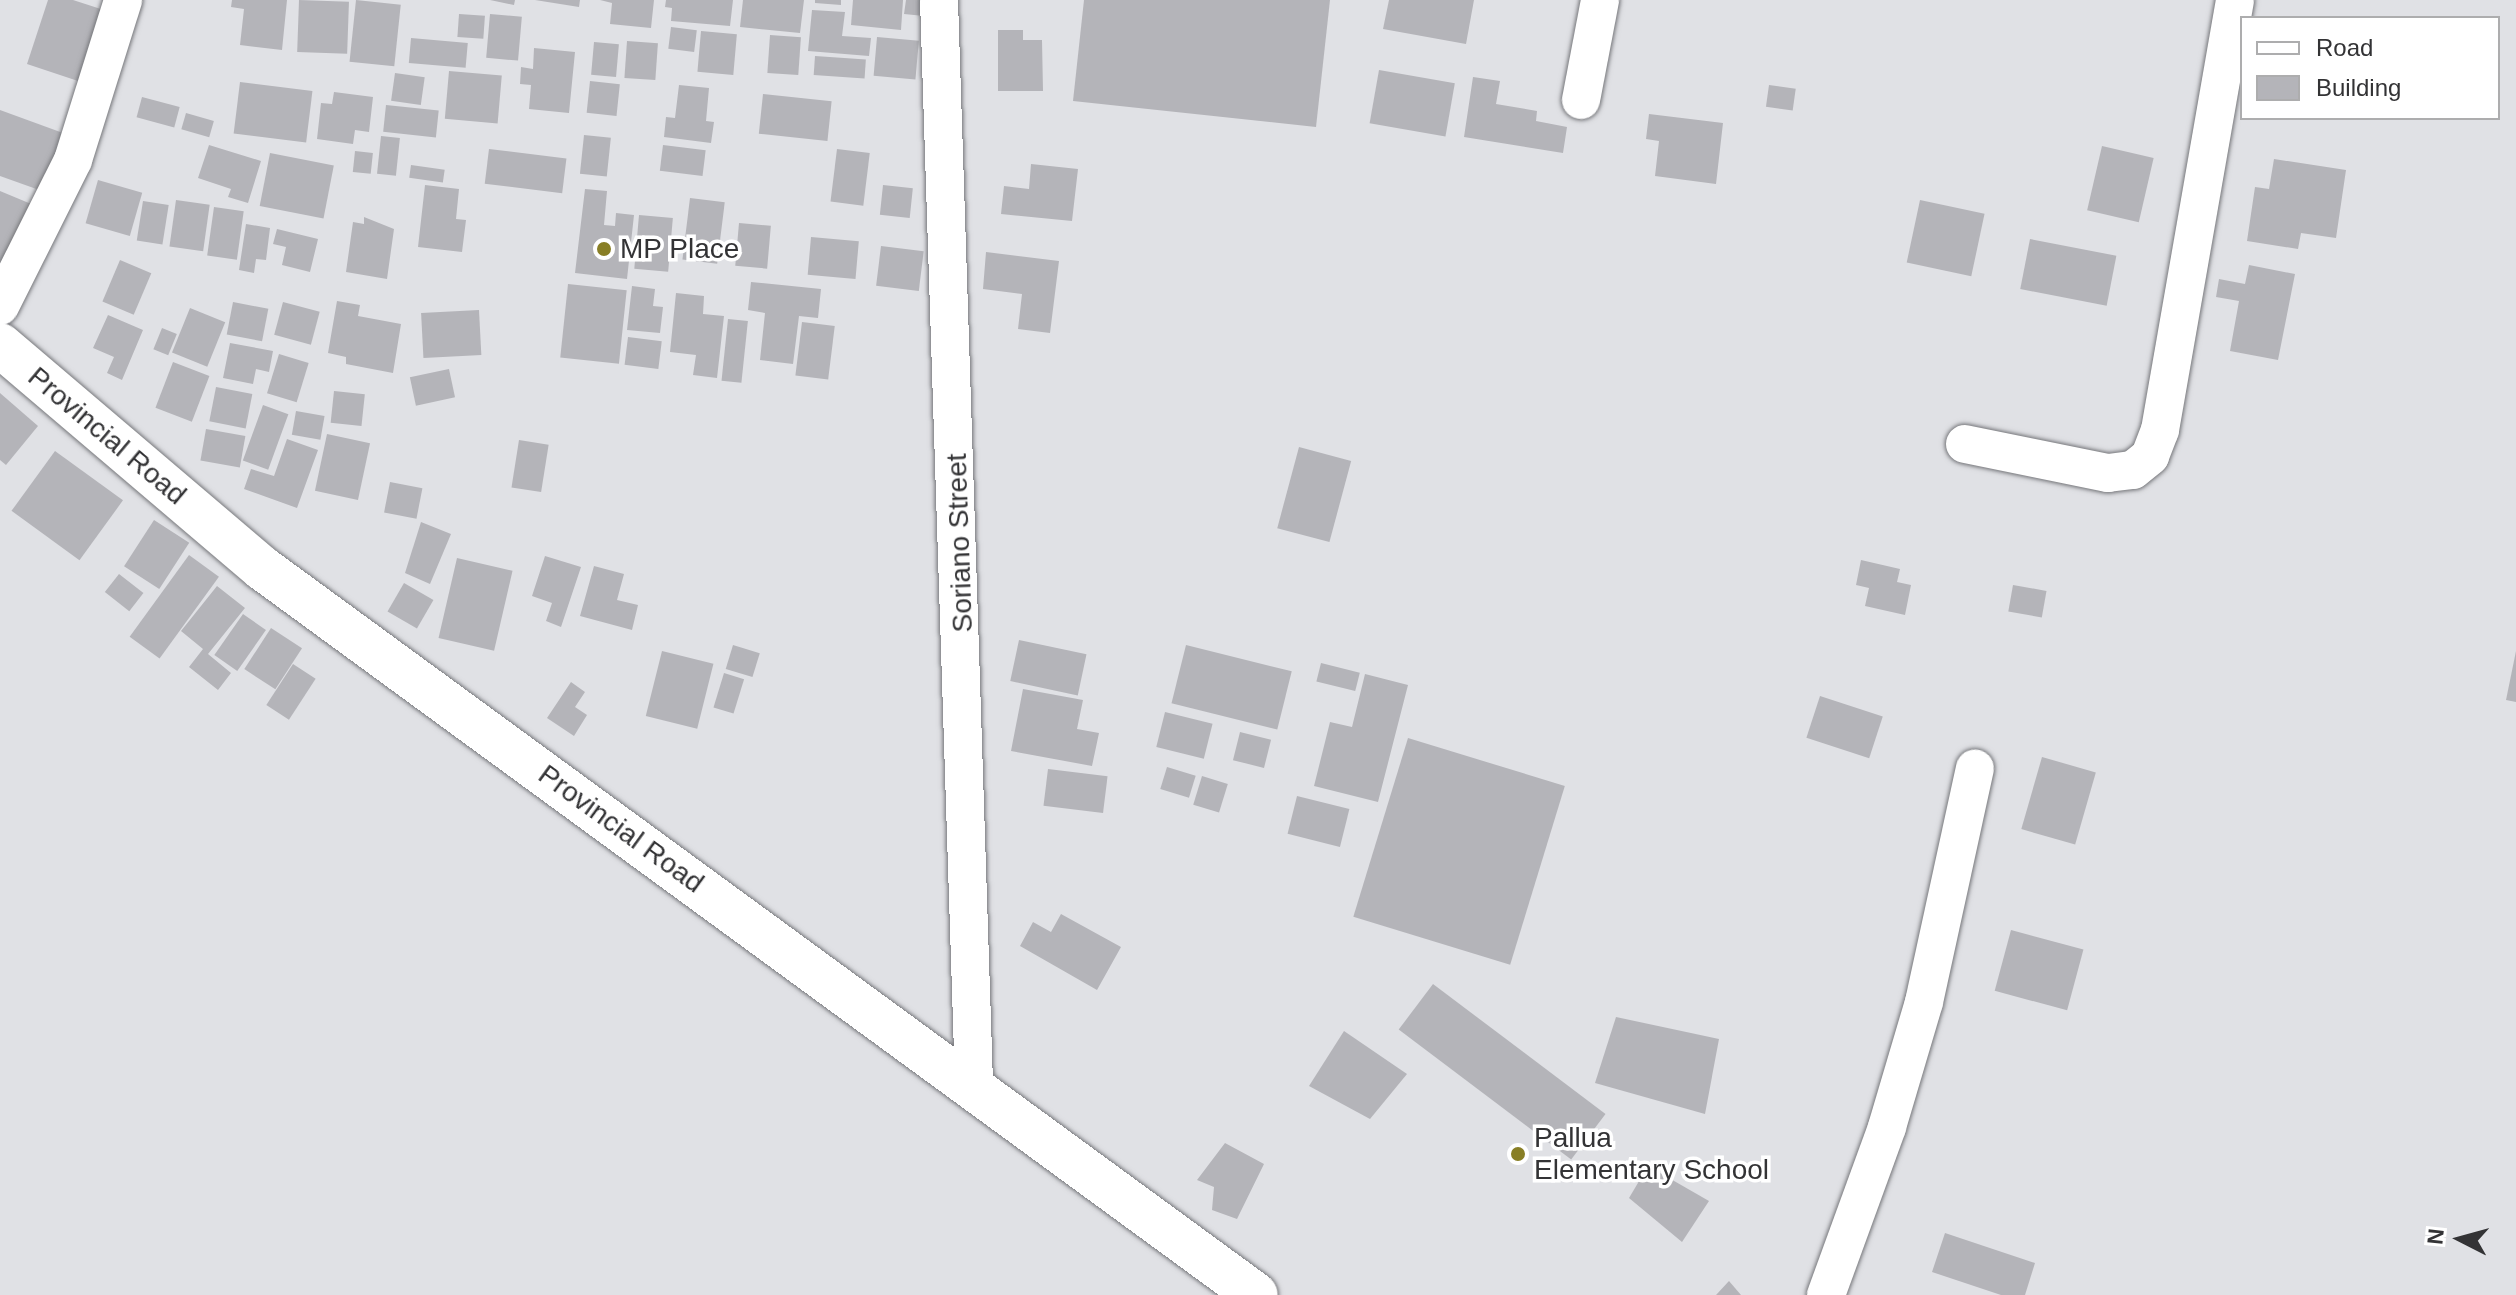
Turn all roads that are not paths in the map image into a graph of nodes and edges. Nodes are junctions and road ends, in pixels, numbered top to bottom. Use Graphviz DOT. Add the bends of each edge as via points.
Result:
graph roads {
  1 [pos="123,0"];
  2 [pos="939,0"];
  3 [pos="1600,0"];
  4 [pos="2235,0"];
  5 [pos="1581,100"];
  6 [pos="0,306"];
  7 [pos="0,345"];
  8 [pos="1965,444"];
  9 [pos="1975,769"];
  10 [pos="974,1086"];
  11 [pos="1256,1295"];
  12 [pos="1826,1295"];
  1 -- 6 [label="street" via="73,160"];
  2 -- 10 [label="street, Soriano Street"];
  3 -- 5 [label="street"];
  4 -- 8 [label="street" via="2160,430 2150,456 2133,470 2108,473"];
  7 -- 10 [label="main road, Provincial Road" via="262,568"];
  9 -- 12 [label="street" via="1924,1002 1887,1127"];
  10 -- 11 [label="main road, Provincial Road"];
}
